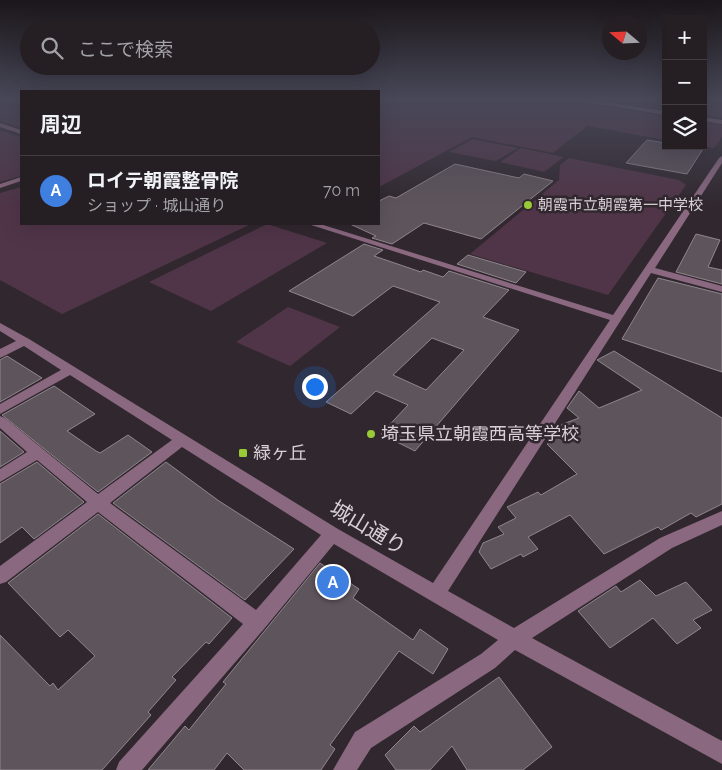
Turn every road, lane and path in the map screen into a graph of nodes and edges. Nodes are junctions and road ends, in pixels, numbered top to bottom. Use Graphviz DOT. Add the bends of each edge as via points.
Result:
graph roads {
  1 [pos="722,158"];
  2 [pos="20,180"];
  3 [pos="0,186"];
  4 [pos="315,225"];
  5 [pos="650,270"];
  6 [pos="722,289"];
  7 [pos="616,320"];
  8 [pos="0,326"];
  9 [pos="25,341"];
  10 [pos="0,354"];
  11 [pos="70,370"];
  12 [pos="0,410"];
  13 [pos="0,422"];
  14 [pos="182,440"];
  15 [pos="36,452"];
  16 [pos="0,476"];
  17 [pos="97,502"];
  18 [pos="722,518"];
  19 [pos="332,534"];
  20 [pos="0,576"];
  21 [pos="436,594"];
  22 [pos="257,623"];
  23 [pos="514,639"];
  24 [pos="722,753"];
  25 [pos="127,770"];
  26 [pos="344,770"];
  1 -- 5 [label="street"];
  2 -- 3 [label="street"];
  4 -- 7 [label="street"];
  5 -- 6 [label="street"];
  5 -- 7 [label="street"];
  7 -- 21 [label="street"];
  8 -- 9 [label="street, 城山通り"];
  9 -- 10 [label="street"];
  9 -- 11 [label="street, 城山通り"];
  11 -- 12 [label="street"];
  11 -- 14 [label="street, 城山通り"];
  13 -- 15 [label="street"];
  14 -- 17 [label="street"];
  14 -- 19 [label="street, 城山通り"];
  15 -- 16 [label="street"];
  15 -- 17 [label="street"];
  17 -- 20 [label="street"];
  17 -- 22 [label="street"];
  18 -- 23 [label="street" via="666,543"];
  19 -- 21 [label="street, 城山通り"];
  19 -- 22 [label="street"];
  21 -- 23 [label="street, 城山通り"];
  22 -- 25 [label="street"];
  23 -- 24 [label="street, 城山通り"];
  23 -- 26 [label="street" via="488,661 363,740"];
}
